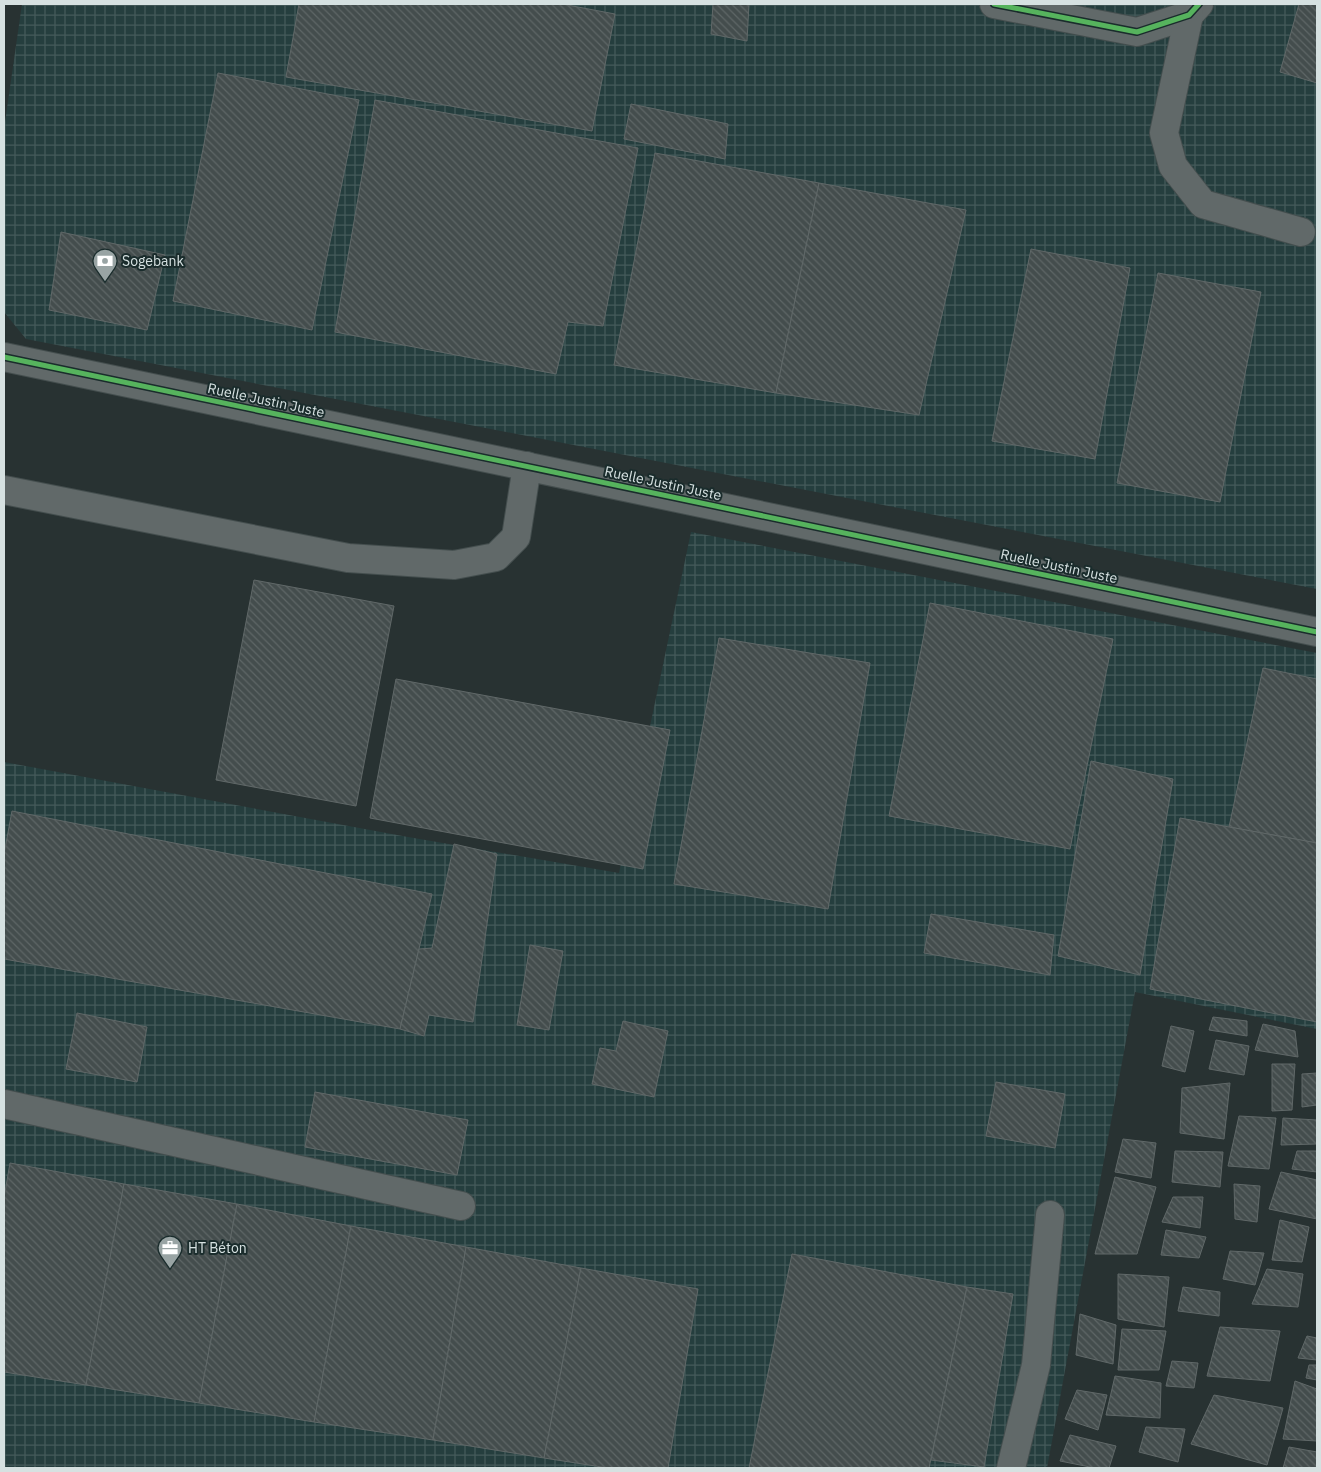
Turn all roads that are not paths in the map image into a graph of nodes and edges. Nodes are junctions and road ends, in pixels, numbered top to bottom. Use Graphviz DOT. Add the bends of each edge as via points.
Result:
graph roads {
  1 [pos="994,4"];
  2 [pos="1194,9"];
  3 [pos="1301,232"];
  4 [pos="4,357"];
  5 [pos="528,466"];
  6 [pos="4,490"];
  7 [pos="1317,632"];
  8 [pos="4,1104"];
  9 [pos="461,1206"];
  10 [pos="1050,1216"];
  11 [pos="1011,1468"];
  1 -- 2 [label="street" via="1137,32"];
  2 -- 3 [label="street" via="1164,133 1173,166 1203,204"];
  4 -- 5 [label="street, Ruelle Justin Juste"];
  5 -- 6 [label="street" via="516,536 496,557 454,564 348,558"];
  5 -- 7 [label="street, Ruelle Justin Juste"];
  8 -- 9 [label="street"];
  10 -- 11 [label="street" via="1036,1365"];
}
